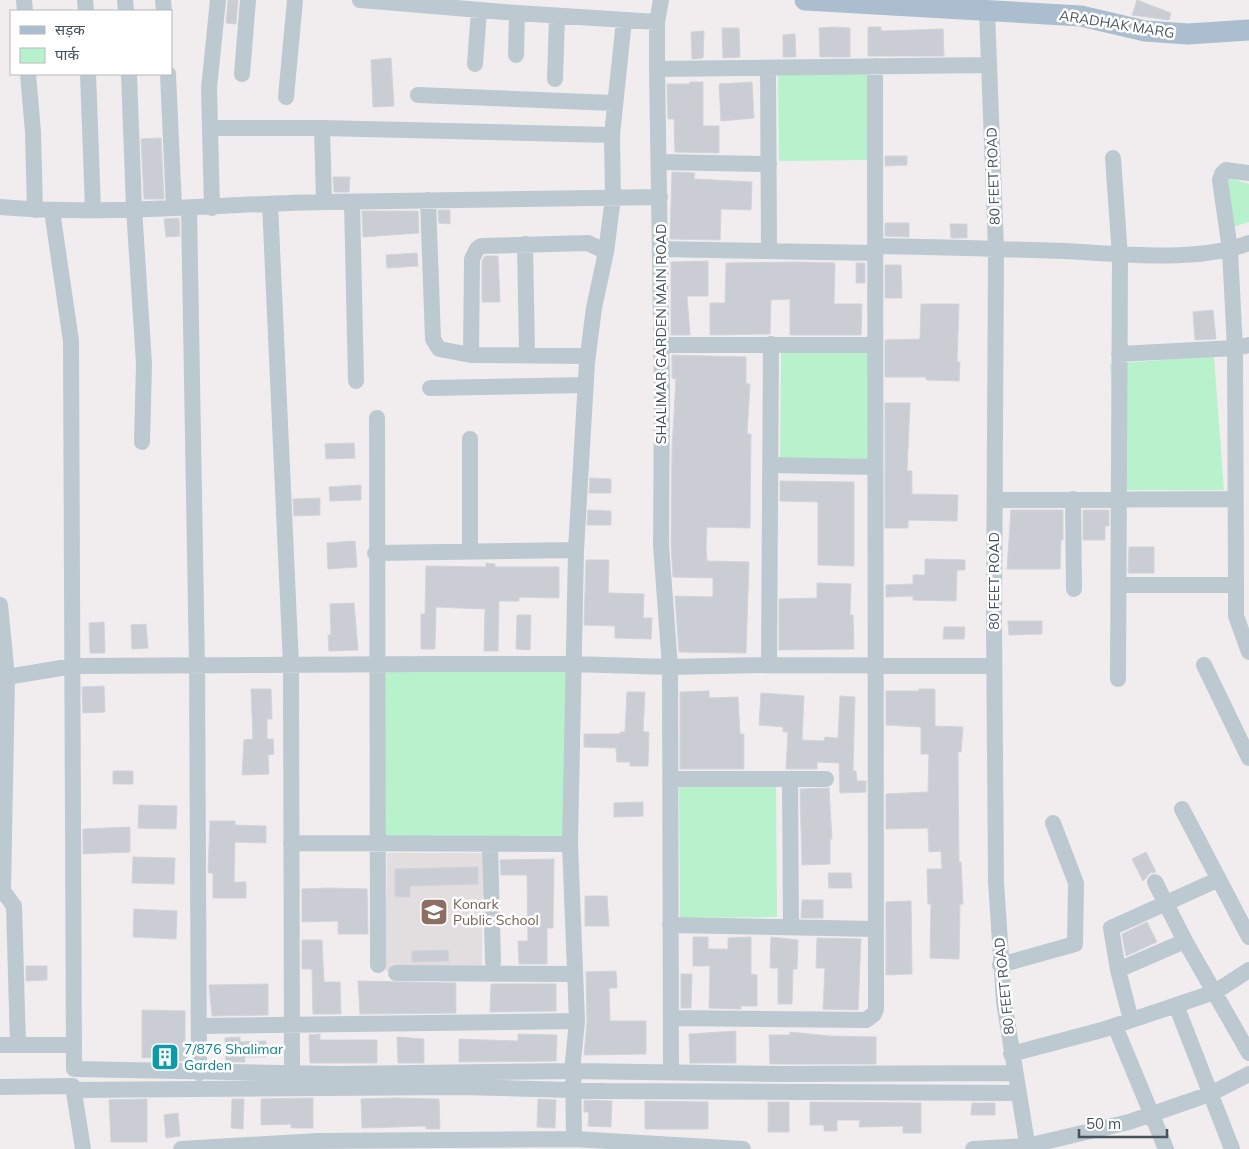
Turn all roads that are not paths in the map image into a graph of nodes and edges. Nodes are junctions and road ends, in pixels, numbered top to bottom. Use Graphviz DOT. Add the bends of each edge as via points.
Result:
graph roads {
  1 [pos="218,0"];
  2 [pos="248,0"];
  3 [pos="295,0"];
  4 [pos="360,0"];
  5 [pos="660,0"];
  6 [pos="805,0"];
  7 [pos="479,10"];
  8 [pos="987,11"];
  9 [pos="517,14"];
  10 [pos="557,16"];
  11 [pos="624,20"];
  12 [pos="657,22"];
  13 [pos="1249,30"];
  14 [pos="516,55"];
  15 [pos="475,64"];
  16 [pos="989,65"];
  17 [pos="875,66"];
  18 [pos="768,68"];
  19 [pos="657,69"];
  20 [pos="242,74"];
  21 [pos="28,75"];
  22 [pos="88,75"];
  23 [pos="129,75"];
  24 [pos="168,75"];
  25 [pos="555,79"];
  26 [pos="418,95"];
  27 [pos="286,98"];
  28 [pos="614,103"];
  29 [pos="210,128"];
  30 [pos="322,128"];
  31 [pos="612,136"];
  32 [pos="1113,158"];
  33 [pos="659,162"];
  34 [pos="769,164"];
  35 [pos="1249,173"];
  36 [pos="660,197"];
  37 [pos="613,198"];
  38 [pos="428,200"];
  39 [pos="324,202"];
  40 [pos="352,202"];
  41 [pos="270,204"];
  42 [pos="0,207"];
  43 [pos="134,208"];
  44 [pos="182,208"];
  45 [pos="212,208"];
  46 [pos="35,210"];
  47 [pos="93,210"];
  48 [pos="52,211"];
  49 [pos="1249,243"];
  50 [pos="525,244"];
  51 [pos="660,249"];
  52 [pos="875,249"];
  53 [pos="996,249"];
  54 [pos="770,250"];
  55 [pos="1230,250"];
  56 [pos="606,252"];
  57 [pos="1120,256"];
  58 [pos="771,344"];
  59 [pos="661,345"];
  60 [pos="875,345"];
  61 [pos="1242,346"];
  62 [pos="527,354"];
  63 [pos="1119,354"];
  64 [pos="471,355"];
  65 [pos="588,356"];
  66 [pos="356,381"];
  67 [pos="586,385"];
  68 [pos="430,388"];
  69 [pos="377,418"];
  70 [pos="470,439"];
  71 [pos="142,442"];
  72 [pos="770,465"];
  73 [pos="875,467"];
  74 [pos="1118,499"];
  75 [pos="1235,499"];
  76 [pos="995,500"];
  77 [pos="1073,500"];
  78 [pos="576,550"];
  79 [pos="470,552"];
  80 [pos="376,553"];
  81 [pos="1119,585"];
  82 [pos="1236,585"];
  83 [pos="1074,589"];
  84 [pos="0,605"];
  85 [pos="1249,652"];
  86 [pos="376,664"];
  87 [pos="572,664"];
  88 [pos="291,665"];
  89 [pos="769,665"];
  90 [pos="1204,665"];
  91 [pos="73,666"];
  92 [pos="197,666"];
  93 [pos="875,666"];
  94 [pos="994,666"];
  95 [pos="670,668"];
  96 [pos="3,677"];
  97 [pos="1118,680"];
  98 [pos="1249,758"];
  99 [pos="826,778"];
  100 [pos="790,779"];
  101 [pos="670,780"];
  102 [pos="1182,810"];
  103 [pos="1054,822"];
  104 [pos="291,843"];
  105 [pos="377,843"];
  106 [pos="490,844"];
  107 [pos="570,844"];
  108 [pos="1217,880"];
  109 [pos="1155,882"];
  110 [pos="1166,903"];
  111 [pos="670,925"];
  112 [pos="791,927"];
  113 [pos="876,929"];
  114 [pos="1249,937"];
  115 [pos="1185,941"];
  116 [pos="493,962"];
  117 [pos="378,965"];
  118 [pos="1000,965"];
  119 [pos="1118,970"];
  120 [pos="1249,970"];
  121 [pos="396,973"];
  122 [pos="575,974"];
  123 [pos="1215,992"];
  124 [pos="1176,1005"];
  125 [pos="670,1018"];
  126 [pos="1131,1020"];
  127 [pos="577,1021"];
  128 [pos="292,1025"];
  129 [pos="199,1026"];
  130 [pos="1115,1026"];
  131 [pos="0,1045"];
  132 [pos="18,1045"];
  133 [pos="74,1045"];
  134 [pos="1011,1054"];
  135 [pos="1249,1054"];
  136 [pos="292,1063"];
  137 [pos="671,1063"];
  138 [pos="200,1073"];
  139 [pos="1014,1073"];
  140 [pos="1249,1074"];
  141 [pos="573,1081"];
  142 [pos="0,1087"];
  143 [pos="74,1090"];
  144 [pos="1017,1093"];
  145 [pos="1210,1094"];
  146 [pos="1150,1115"];
  147 [pos="574,1140"];
  148 [pos="318,1145"];
  149 [pos="407,1145"];
  150 [pos="503,1145"];
  151 [pos="1028,1148"];
  152 [pos="83,1149"];
  153 [pos="182,1149"];
  154 [pos="743,1149"];
  155 [pos="973,1149"];
  156 [pos="1166,1149"];
  157 [pos="1232,1149"];
  1 -- 29 [label="street" via="209,88"];
  2 -- 20 [label="street"];
  3 -- 27 [label="street"];
  4 -- 7 [label="street"];
  5 -- 12 [label="street, SHALIMAR GARDEN MAIN ROAD"];
  6 -- 8 [label="main road, ARADHAK MARG"];
  7 -- 9 [label="street"];
  7 -- 15 [label="street"];
  8 -- 13 [label="main road, ARADHAK MARG" via="1081,16 1145,31 1188,34"];
  8 -- 16 [label="street, 80 FEET ROAD"];
  9 -- 10 [label="street"];
  9 -- 14 [label="street"];
  10 -- 11 [label="street"];
  10 -- 25 [label="street"];
  11 -- 12 [label="street"];
  11 -- 28 [label="street"];
  12 -- 19 [label="street, SHALIMAR GARDEN MAIN ROAD"];
  16 -- 17 [label="street"];
  16 -- 53 [label="street, 80 FEET ROAD"];
  17 -- 18 [label="street"];
  17 -- 52 [label="street"];
  18 -- 19 [label="street"];
  18 -- 34 [label="street"];
  19 -- 33 [label="street, SHALIMAR GARDEN MAIN ROAD"];
  21 -- 46 [label="street"];
  22 -- 47 [label="street"];
  23 -- 43 [label="street"];
  24 -- 44 [label="street"];
  26 -- 28 [label="street"];
  28 -- 31 [label="street"];
  29 -- 30 [label="street"];
  29 -- 45 [label="street"];
  30 -- 31 [label="street"];
  30 -- 39 [label="street"];
  31 -- 37 [label="street"];
  32 -- 57 [label="street"];
  33 -- 34 [label="street"];
  33 -- 36 [label="street, SHALIMAR GARDEN MAIN ROAD"];
  34 -- 54 [label="street"];
  35 -- 55 [label="street" via="1226,170 1220,180"];
  36 -- 37 [label="street"];
  36 -- 51 [label="street, SHALIMAR GARDEN MAIN ROAD"];
  37 -- 38 [label="street"];
  37 -- 56 [label="street"];
  38 -- 40 [label="street"];
  38 -- 64 [label="street" via="433,338 439,349"];
  39 -- 40 [label="street"];
  39 -- 41 [label="street"];
  40 -- 66 [label="street"];
  41 -- 45 [label="street"];
  41 -- 88 [label="street"];
  42 -- 46 [label="street"];
  43 -- 44 [label="street"];
  43 -- 47 [label="street"];
  43 -- 71 [label="street" via="144,364"];
  44 -- 45 [label="street"];
  44 -- 92 [label="street"];
  46 -- 48 [label="street"];
  47 -- 48 [label="street"];
  48 -- 91 [label="street" via="71,341"];
  49 -- 55 [label="street"];
  50 -- 56 [label="street" via="588,243"];
  50 -- 62 [label="street"];
  50 -- 64 [label="street" via="481,246 472,259"];
  51 -- 54 [label="street"];
  51 -- 59 [label="street, SHALIMAR GARDEN MAIN ROAD"];
  52 -- 53 [label="street"];
  52 -- 54 [label="street"];
  52 -- 60 [label="street"];
  53 -- 57 [label="street"];
  53 -- 76 [label="street, 80 FEET ROAD"];
  55 -- 57 [label="street"];
  55 -- 61 [label="street"];
  56 -- 65 [label="street"];
  57 -- 63 [label="street"];
  58 -- 59 [label="street"];
  58 -- 60 [label="street"];
  58 -- 72 [label="street"];
  59 -- 95 [label="street, SHALIMAR GARDEN MAIN ROAD" via="662,545"];
  60 -- 73 [label="street"];
  61 -- 63 [label="street"];
  61 -- 75 [label="street"];
  62 -- 64 [label="street"];
  62 -- 65 [label="street"];
  63 -- 74 [label="street"];
  65 -- 67 [label="street"];
  67 -- 68 [label="street"];
  67 -- 78 [label="street"];
  69 -- 80 [label="street"];
  70 -- 79 [label="street"];
  72 -- 73 [label="street"];
  72 -- 89 [label="street"];
  73 -- 93 [label="street"];
  74 -- 75 [label="street"];
  74 -- 77 [label="street"];
  74 -- 81 [label="street"];
  75 -- 82 [label="street"];
  76 -- 77 [label="street"];
  76 -- 94 [label="street, 80 FEET ROAD"];
  77 -- 83 [label="street"];
  78 -- 79 [label="street"];
  78 -- 87 [label="street"];
  79 -- 80 [label="street"];
  80 -- 86 [label="street"];
  81 -- 82 [label="street"];
  81 -- 97 [label="street"];
  82 -- 85 [label="street" via="1236,616"];
  84 -- 96 [label="street"];
  86 -- 87 [label="street"];
  86 -- 88 [label="street"];
  86 -- 105 [label="street"];
  87 -- 95 [label="street"];
  87 -- 107 [label="street"];
  88 -- 92 [label="street"];
  88 -- 104 [label="street"];
  89 -- 93 [label="street"];
  89 -- 95 [label="street"];
  90 -- 98 [label="street"];
  91 -- 92 [label="street"];
  91 -- 96 [label="street"];
  91 -- 133 [label="street"];
  92 -- 129 [label="street"];
  93 -- 94 [label="street"];
  93 -- 113 [label="street"];
  94 -- 118 [label="street, 80 FEET ROAD"];
  95 -- 101 [label="street, SHALIMAR GARDEN MAIN ROAD"];
  96 -- 132 [label="street" via="3,891 14,906"];
  99 -- 100 [label="street"];
  100 -- 101 [label="street"];
  100 -- 112 [label="street"];
  101 -- 111 [label="street, SHALIMAR GARDEN MAIN ROAD"];
  102 -- 108 [label="street"];
  103 -- 118 [label="street" via="1076,883 1075,944"];
  104 -- 105 [label="street"];
  104 -- 128 [label="street"];
  105 -- 106 [label="street"];
  105 -- 117 [label="street"];
  106 -- 107 [label="street"];
  106 -- 116 [label="street"];
  107 -- 122 [label="street"];
  108 -- 110 [label="street"];
  108 -- 114 [label="street"];
  109 -- 110 [label="street"];
  110 -- 115 [label="street"];
  110 -- 119 [label="street" via="1111,928"];
  111 -- 112 [label="street"];
  111 -- 125 [label="street, SHALIMAR GARDEN MAIN ROAD"];
  112 -- 113 [label="street"];
  113 -- 125 [label="street" via="876,1008 870,1018"];
  115 -- 119 [label="street"];
  115 -- 123 [label="street"];
  118 -- 134 [label="street, 80 FEET ROAD"];
  119 -- 126 [label="street"];
  120 -- 123 [label="street"];
  121 -- 122 [label="street"];
  122 -- 127 [label="street"];
  123 -- 124 [label="street"];
  123 -- 135 [label="street"];
  124 -- 126 [label="street"];
  124 -- 145 [label="street"];
  125 -- 137 [label="street, SHALIMAR GARDEN MAIN ROAD"];
  126 -- 130 [label="street"];
  127 -- 128 [label="street"];
  127 -- 141 [label="street"];
  128 -- 129 [label="street"];
  128 -- 136 [label="street"];
  129 -- 138 [label="street"];
  130 -- 134 [label="street"];
  130 -- 146 [label="street"];
  131 -- 132 [label="street"];
  132 -- 133 [label="street"];
  133 -- 138 [label="street" via="74,1069"];
  134 -- 139 [label="street, 80 FEET ROAD"];
  138 -- 141 [label="street"];
  139 -- 141 [label="street" via="786,1074"];
  139 -- 144 [label="street, 80 FEET ROAD"];
  140 -- 145 [label="street"];
  141 -- 143 [label="street" via="461,1087"];
  141 -- 144 [label="street"];
  141 -- 147 [label="street"];
  142 -- 143 [label="street" via="73,1086"];
  143 -- 152 [label="street"];
  144 -- 151 [label="street, 80 FEET ROAD"];
  145 -- 146 [label="street"];
  145 -- 157 [label="street"];
  146 -- 151 [label="street"];
  146 -- 156 [label="street"];
  147 -- 150 [label="street"];
  147 -- 154 [label="street"];
  148 -- 149 [label="street"];
  148 -- 153 [label="street"];
  149 -- 150 [label="street"];
  151 -- 155 [label="street"];
}
